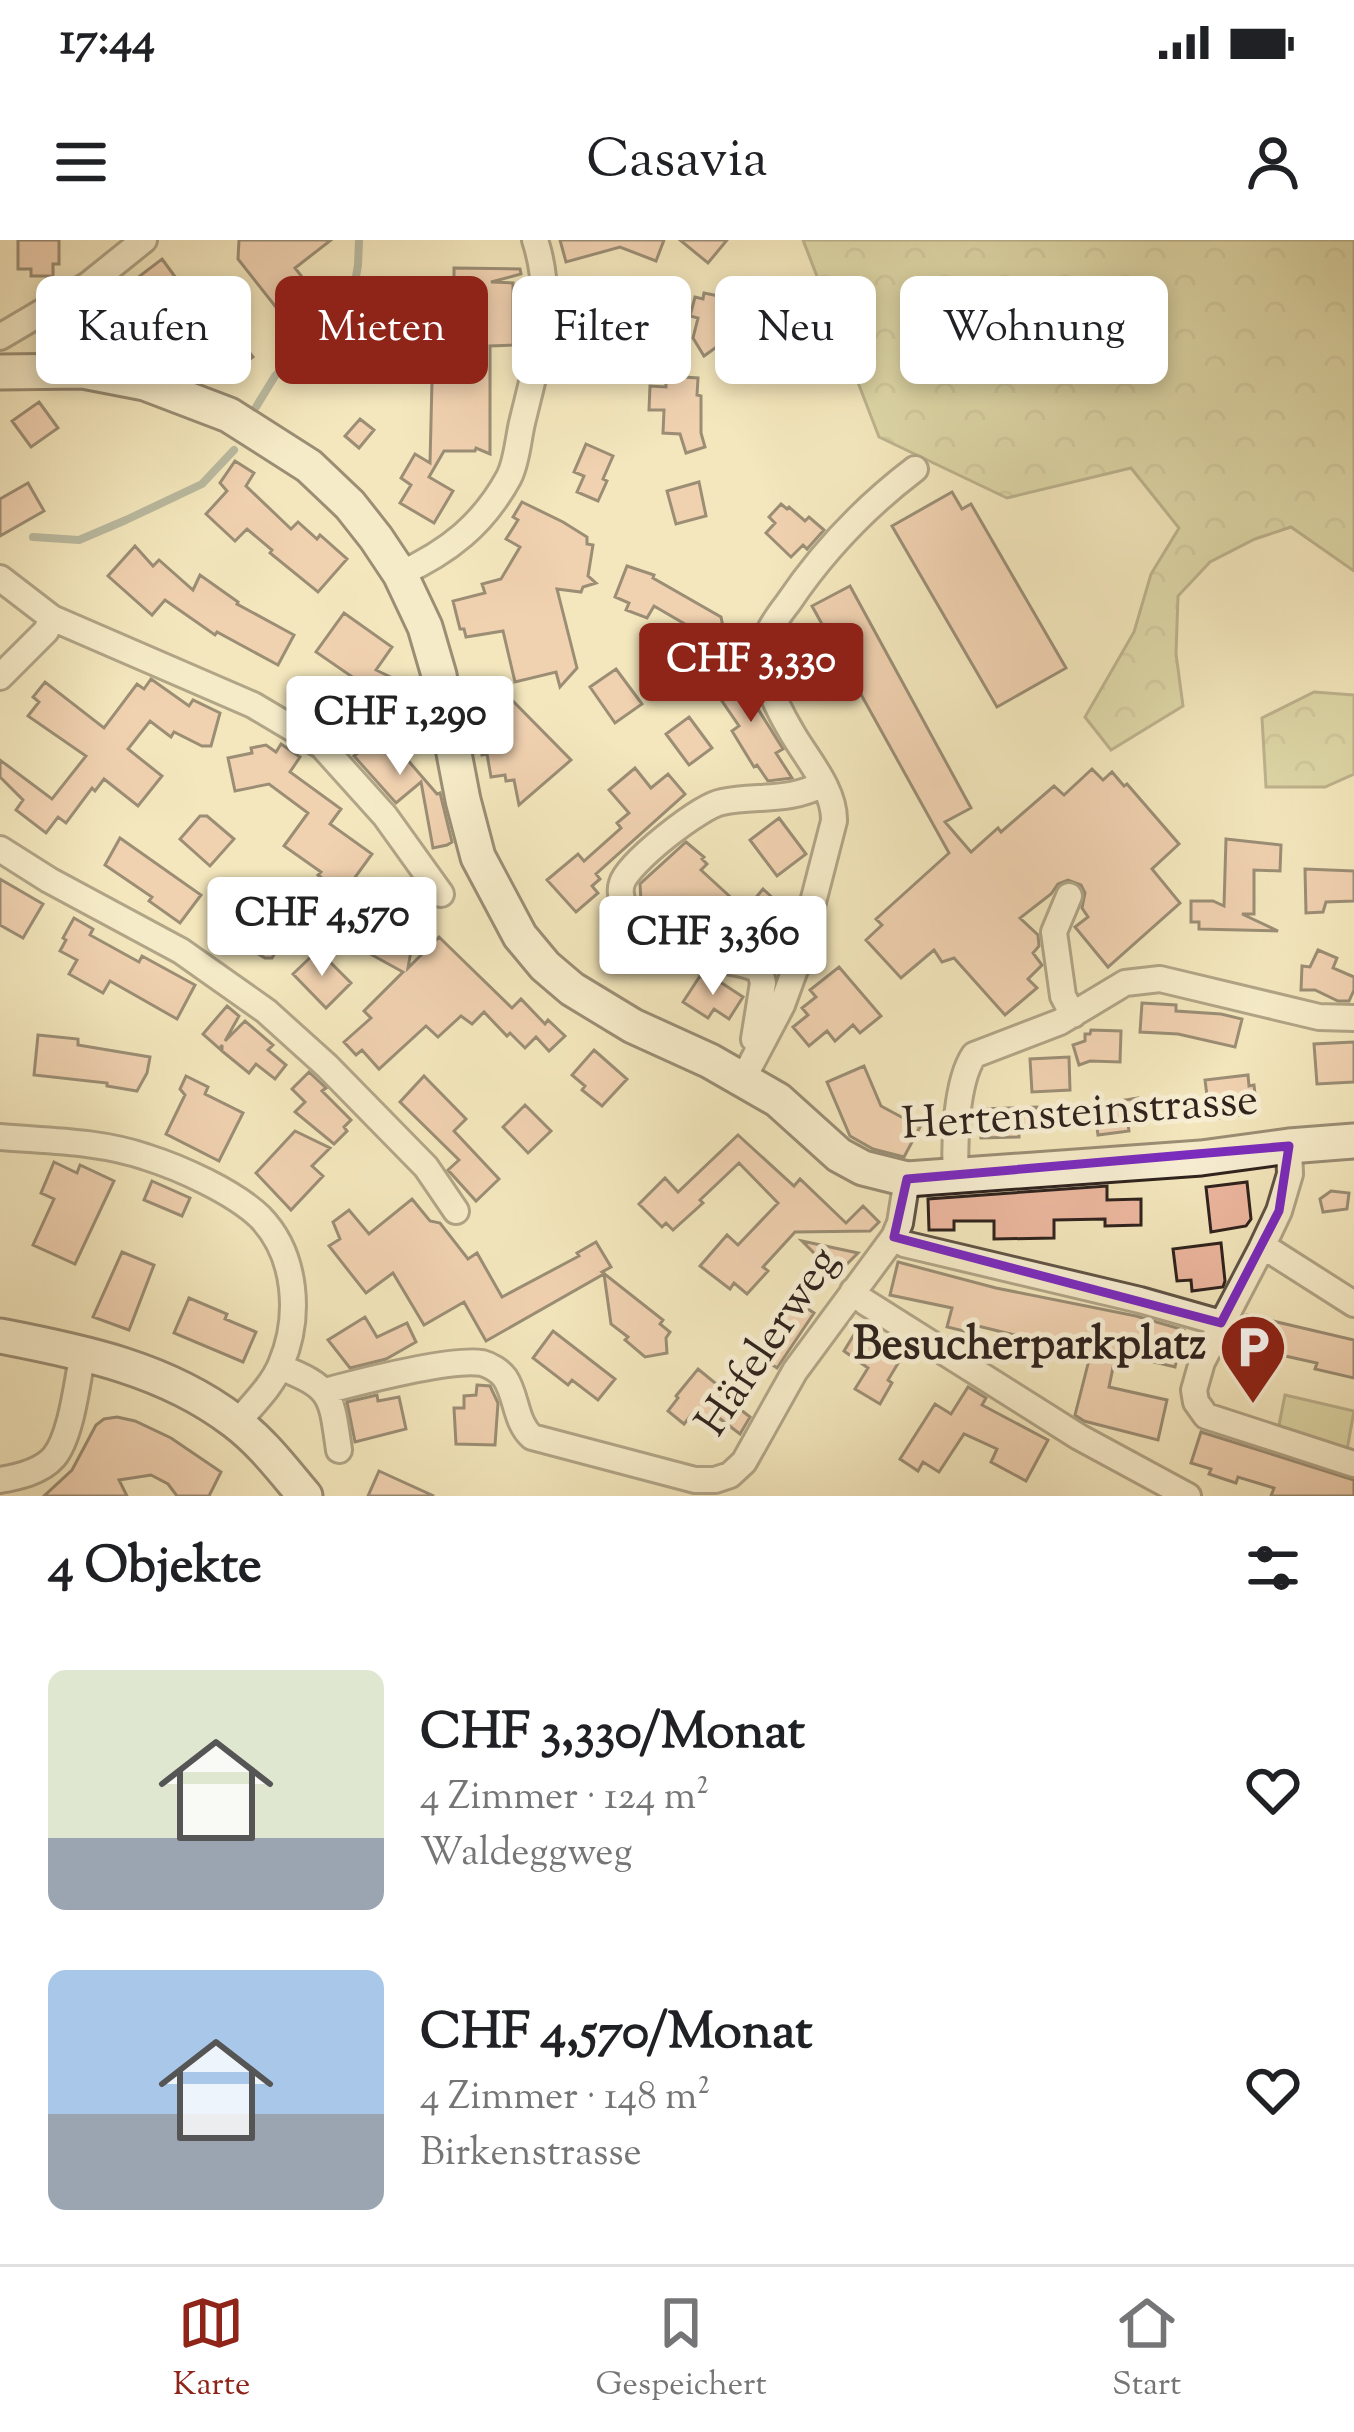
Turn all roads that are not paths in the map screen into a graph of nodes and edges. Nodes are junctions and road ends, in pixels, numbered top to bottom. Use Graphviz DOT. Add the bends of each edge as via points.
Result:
graph roads {
  1 [pos="144,240"];
  2 [pos="535,240"];
  3 [pos="0,337"];
  4 [pos="0,373"];
  5 [pos="915,469"];
  6 [pos="400,574"];
  7 [pos="0,578"];
  8 [pos="52,618"];
  9 [pos="0,677"];
  10 [pos="822,784"];
  11 [pos="0,848"];
  12 [pos="441,894"];
  13 [pos="1069,896"];
  14 [pos="1073,1015"];
  15 [pos="1354,1018"];
  16 [pos="761,1044"];
  17 [pos="743,1079"];
  18 [pos="0,1137"];
  19 [pos="1354,1141"];
  20 [pos="1289,1146"];
  21 [pos="956,1176"];
  22 [pos="907,1179"];
  23 [pos="456,1211"];
  24 [pos="894,1237"];
  25 [pos="1262,1249"];
  26 [pos="853,1291"];
  27 [pos="1354,1304"];
  28 [pos="1222,1323"];
  29 [pos="0,1336"];
  30 [pos="83,1353"];
  31 [pos="280,1367"];
  32 [pos="326,1391"];
  33 [pos="237,1423"];
  34 [pos="339,1450"];
  35 [pos="1354,1464"];
  36 [pos="0,1480"];
  37 [pos="305,1496"];
  38 [pos="1188,1496"];
  1 -- 3 [label="street" via="88,285"];
  2 -- 6 [label="street" via="544,332 510,474 455,544"];
  4 -- 6 [label="street, Hertensteinstrasse" via="83,371 145,383 229,415 309,466"];
  5 -- 10 [label="street" via="830,546 767,636 771,692"];
  6 -- 17 [label="street, Hertensteinstrasse" via="439,675 478,857 520,936 572,989"];
  7 -- 8 [label="street"];
  8 -- 9 [label="street"];
  8 -- 12 [label="street" via="253,705 322,746"];
  10 -- 16 [label="street" via="834,821 797,964"];
  10 -- 16 [label="street" via="706,807 622,878 628,913 683,950 760,971 754,1039"];
  11 -- 23 [label="street" via="181,951 266,1011 426,1167"];
  13 -- 14 [label="street" via="1054,932"];
  14 -- 15 [label="street" via="1125,983 1160,979"];
  14 -- 21 [label="street" via="974,1055 966,1067"];
  16 -- 17 [label="street"];
  17 -- 22 [label="street, Hertensteinstrasse" via="839,1155"];
  18 -- 31 [label="street" via="147,1157 260,1218 280,1244 294,1304"];
  19 -- 20 [label="street, Hertensteinstrasse"];
  20 -- 21 [label="street, Hertensteinstrasse"];
  20 -- 25 [label="street" via="1290,1174"];
  21 -- 22 [label="street, Hertensteinstrasse"];
  22 -- 24 [label="street, Häfelerweg"];
  24 -- 26 [label="street, Häfelerweg"];
  24 -- 28 [label="street, Häfelerweg"];
  25 -- 27 [label="street"];
  25 -- 28 [label="street"];
  26 -- 32 [label="street, Häfelerweg" via="744,1462 715,1480 532,1437 504,1377 478,1362"];
  26 -- 38 [label="street" via="1079,1437"];
  28 -- 35 [label="street" via="1194,1390 1206,1416"];
  29 -- 30 [label="street"];
  30 -- 33 [label="street" via="153,1374"];
  30 -- 36 [label="street" via="52,1460"];
  31 -- 32 [label="street"];
  31 -- 33 [label="street"];
  32 -- 34 [label="street"];
  33 -- 37 [label="street"];
}
